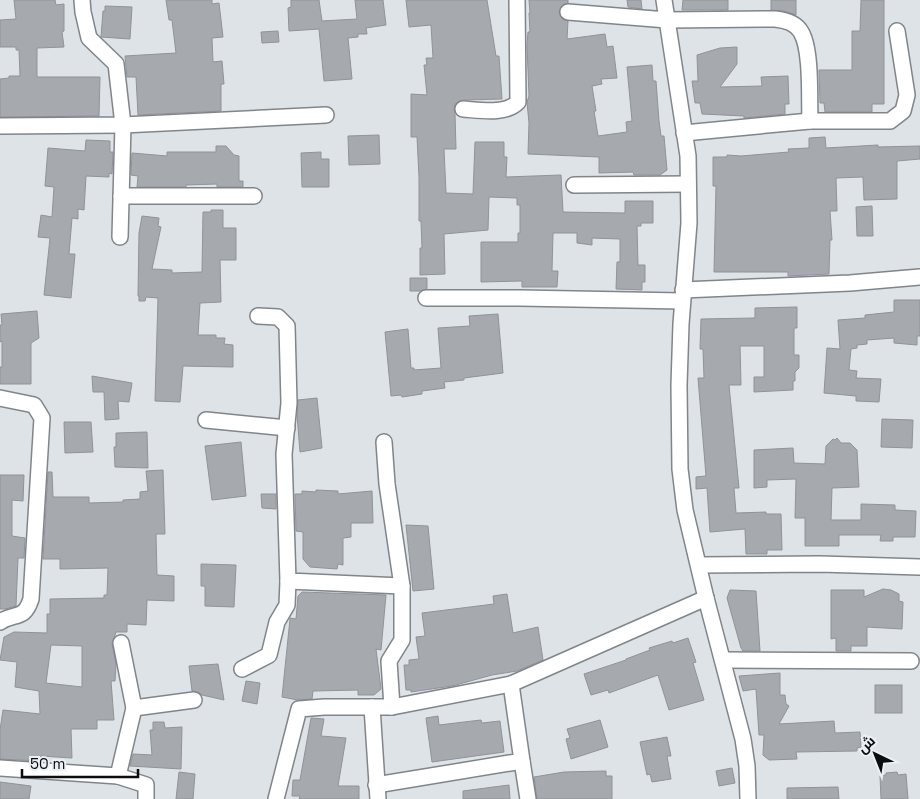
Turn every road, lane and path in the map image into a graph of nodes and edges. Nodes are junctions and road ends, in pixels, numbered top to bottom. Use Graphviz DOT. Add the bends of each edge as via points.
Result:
graph roads {
  1 [pos="82,0"];
  2 [pos="517,0"];
  3 [pos="664,0"];
  4 [pos="568,12"];
  5 [pos="667,20"];
  6 [pos="897,31"];
  7 [pos="463,109"];
  8 [pos="326,115"];
  9 [pos="810,121"];
  10 [pos="123,125"];
  11 [pos="0,126"];
  12 [pos="684,133"];
  13 [pos="688,184"];
  14 [pos="574,185"];
  15 [pos="121,196"];
  16 [pos="254,196"];
  17 [pos="120,237"];
  18 [pos="920,277"];
  19 [pos="682,296"];
  20 [pos="426,298"];
  21 [pos="258,316"];
  22 [pos="0,398"];
  23 [pos="206,420"];
  24 [pos="286,428"];
  25 [pos="384,442"];
  26 [pos="699,565"];
  27 [pos="920,567"];
  28 [pos="288,581"];
  29 [pos="402,586"];
  30 [pos="706,598"];
  31 [pos="0,622"];
  32 [pos="121,643"];
  33 [pos="723,660"];
  34 [pos="911,661"];
  35 [pos="242,669"];
  36 [pos="512,684"];
  37 [pos="194,700"];
  38 [pos="372,707"];
  39 [pos="392,707"];
  40 [pos="134,708"];
  41 [pos="522,762"];
  42 [pos="0,768"];
  43 [pos="118,776"];
  44 [pos="377,792"];
  45 [pos="146,799"];
  46 [pos="276,799"];
  47 [pos="528,799"];
  48 [pos="748,799"];
  1 -- 10 [label="street" via="89,38 116,64"];
  2 -- 7 [label="street" via="518,102 501,110"];
  3 -- 5 [label="street"];
  4 -- 5 [label="street"];
  5 -- 9 [label="street" via="775,19 794,25 802,32 806,48"];
  5 -- 12 [label="street"];
  6 -- 9 [label="street" via="907,95 903,111 890,121"];
  8 -- 10 [label="street"];
  9 -- 12 [label="street"];
  10 -- 11 [label="street"];
  10 -- 15 [label="street"];
  12 -- 13 [label="street"];
  13 -- 14 [label="street"];
  13 -- 19 [label="street" via="689,224"];
  15 -- 16 [label="street"];
  15 -- 17 [label="street"];
  18 -- 19 [label="street"];
  19 -- 20 [label="street"];
  19 -- 26 [label="street" via="680,469 685,510"];
  21 -- 24 [label="street" via="278,317 287,326 289,402"];
  22 -- 31 [label="street" via="34,405 42,418 31,599 22,615"];
  23 -- 24 [label="street"];
  24 -- 28 [label="street"];
  25 -- 29 [label="street"];
  26 -- 27 [label="street"];
  26 -- 30 [label="street"];
  28 -- 29 [label="street"];
  28 -- 35 [label="street" via="288,605 277,622 269,654"];
  29 -- 39 [label="street" via="402,640 388,662"];
  30 -- 33 [label="street"];
  30 -- 36 [label="street"];
  32 -- 40 [label="street"];
  33 -- 34 [label="street"];
  33 -- 48 [label="street" via="743,739"];
  36 -- 39 [label="street"];
  36 -- 41 [label="street"];
  37 -- 40 [label="street"];
  38 -- 39 [label="street"];
  38 -- 44 [label="street"];
  38 -- 46 [label="street" via="299,709"];
  40 -- 43 [label="street"];
  41 -- 44 [label="street"];
  41 -- 47 [label="street"];
  42 -- 43 [label="street"];
  43 -- 45 [label="street" via="146,785"];
}
